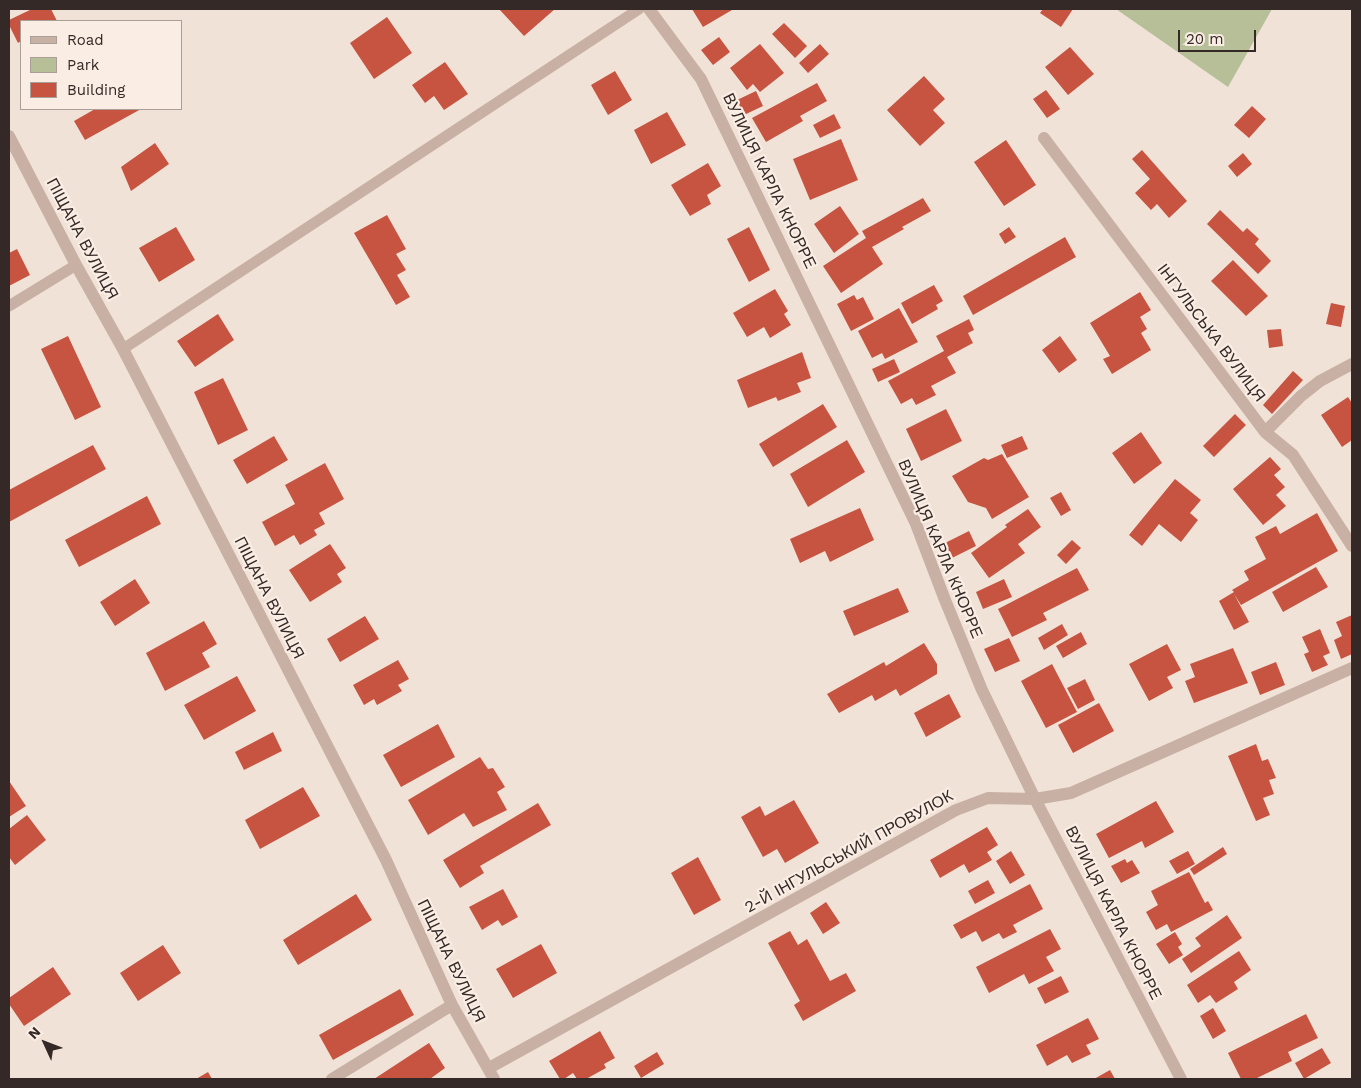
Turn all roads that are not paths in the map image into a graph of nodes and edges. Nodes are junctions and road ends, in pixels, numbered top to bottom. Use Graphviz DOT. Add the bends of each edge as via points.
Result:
graph roads {
  1 [pos="639,9"];
  2 [pos="649,9"];
  3 [pos="9,136"];
  4 [pos="1044,138"];
  5 [pos="76,265"];
  6 [pos="9,306"];
  7 [pos="123,349"];
  8 [pos="1352,364"];
  9 [pos="1265,432"];
  10 [pos="1352,546"];
  11 [pos="1352,668"];
  12 [pos="1035,799"];
  13 [pos="452,1005"];
  14 [pos="492,1074"];
  15 [pos="332,1079"];
  16 [pos="1181,1079"];
  1 -- 7 [label="lane"];
  2 -- 12 [label="street, ВУЛИЦЯ КАРЛА КНОРРЕ" via="706,88 916,524 982,690"];
  3 -- 5 [label="street, ПІЩАНА ВУЛИЦЯ"];
  4 -- 9 [label="street, ІНГУЛЬСЬКА ВУЛИЦЯ"];
  5 -- 6 [label="lane"];
  5 -- 7 [label="street, ПІЩАНА ВУЛИЦЯ"];
  7 -- 13 [label="street, ПІЩАНА ВУЛИЦЯ" via="386,860"];
  8 -- 9 [label="street" via="1307,391"];
  9 -- 10 [label="street, ІНГУЛЬСЬКА ВУЛИЦЯ" via="1293,455"];
  11 -- 12 [label="street, 2-Й ІНГУЛЬСЬКИЙ ПРОВУЛОК" via="1071,793"];
  12 -- 14 [label="street, 2-Й ІНГУЛЬСЬКИЙ ПРОВУЛОК" via="988,798 956,810"];
  12 -- 16 [label="street, ВУЛИЦЯ КАРЛА КНОРРЕ"];
  13 -- 14 [label="street, ПІЩАНА ВУЛИЦЯ"];
  13 -- 15 [label="street"];
}
